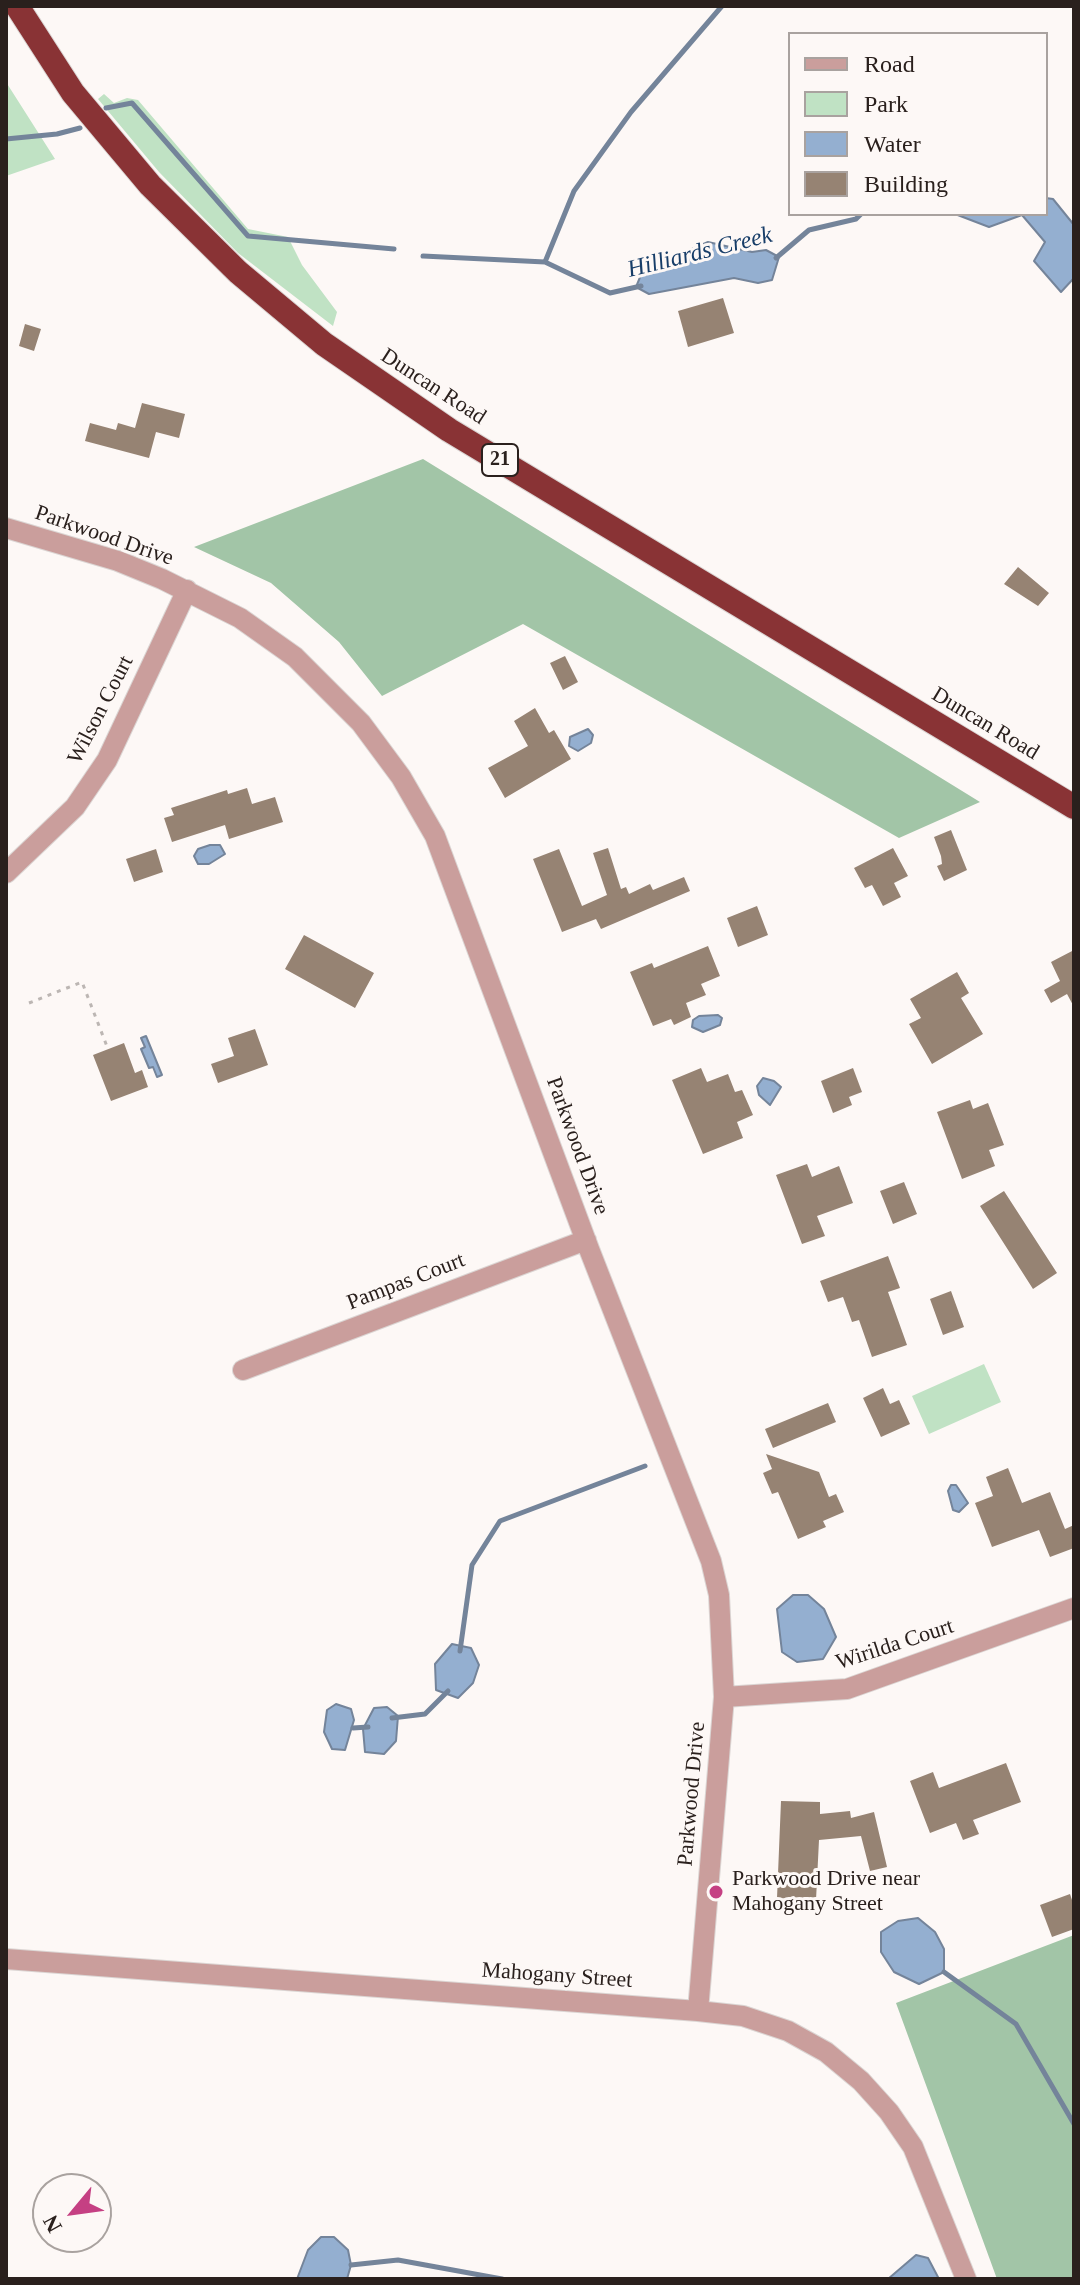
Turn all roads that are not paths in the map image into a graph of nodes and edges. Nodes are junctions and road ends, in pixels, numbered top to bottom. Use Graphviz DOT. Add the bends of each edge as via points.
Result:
graph roads {
  1 [pos="17,6"];
  2 [pos="6,528"];
  3 [pos="187,590"];
  4 [pos="1074,807"];
  5 [pos="6,873"];
  6 [pos="586,1240"];
  7 [pos="243,1370"];
  8 [pos="1074,1608"];
  9 [pos="724,1697"];
  10 [pos="6,1959"];
  11 [pos="698,2011"];
  12 [pos="966,2279"];
  1 -- 4 [label="highway, Duncan Road / 21" via="73,93 150,185 238,272 324,344 449,430"];
  2 -- 3 [label="street, Parkwood Drive" via="118,561"];
  3 -- 5 [label="street, Wilson Court" via="107,760 75,807"];
  3 -- 6 [label="street, Parkwood Drive" via="240,618 295,657 361,723 401,777 435,836"];
  6 -- 7 [label="street, Pampas Court"];
  6 -- 9 [label="street, Parkwood Drive" via="711,1561 719,1595"];
  8 -- 9 [label="street, Wirilda Court" via="847,1689"];
  9 -- 11 [label="street, Parkwood Drive"];
  10 -- 11 [label="street, Mahogany Street"];
  11 -- 12 [label="street, Mahogany Street" via="743,2016 788,2031 826,2052 861,2081 913,2147"];
}
